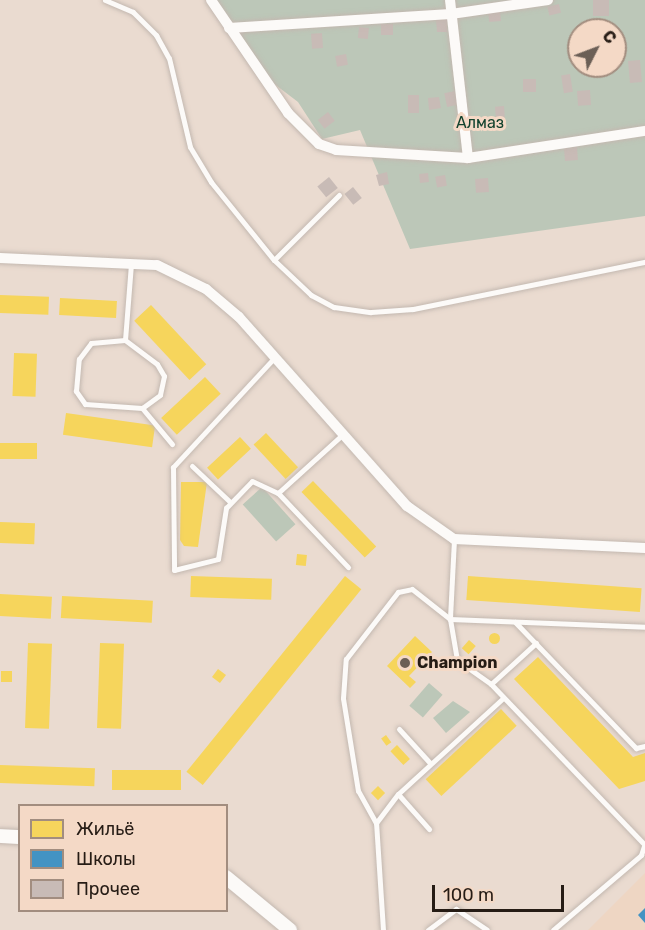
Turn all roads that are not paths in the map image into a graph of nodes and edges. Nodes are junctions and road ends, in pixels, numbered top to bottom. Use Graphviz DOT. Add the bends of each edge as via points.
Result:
graph roads {
  1 [pos="105,0"];
  2 [pos="211,0"];
  3 [pos="450,0"];
  4 [pos="548,0"];
  5 [pos="451,14"];
  6 [pos="229,28"];
  7 [pos="645,131"];
  8 [pos="468,158"];
  9 [pos="339,195"];
  10 [pos="0,258"];
  11 [pos="274,260"];
  12 [pos="645,262"];
  13 [pos="131,264"];
  14 [pos="125,340"];
  15 [pos="275,357"];
  16 [pos="141,408"];
  17 [pos="343,434"];
  18 [pos="172,444"];
  19 [pos="192,466"];
  20 [pos="279,493"];
  21 [pos="229,501"];
  22 [pos="454,539"];
  23 [pos="645,548"];
  24 [pos="348,567"];
  25 [pos="450,619"];
  26 [pos="515,622"];
  27 [pos="645,627"];
  28 [pos="536,643"];
  29 [pos="491,684"];
  30 [pos="503,698"];
  31 [pos="399,729"];
  32 [pos="645,746"];
  33 [pos="430,763"];
  34 [pos="398,794"];
  35 [pos="376,823"];
  36 [pos="429,829"];
  37 [pos="0,836"];
  38 [pos="18,837"];
  39 [pos="644,845"];
  40 [pos="228,879"];
  41 [pos="290,930"];
  42 [pos="383,930"];
  43 [pos="428,930"];
  44 [pos="487,930"];
  45 [pos="553,930"];
  1 -- 11 [label="lane" via="133,12 156,35 168,58 190,147 211,182"];
  2 -- 6 [label="street"];
  3 -- 5 [label="street"];
  4 -- 5 [label="street"];
  5 -- 6 [label="street"];
  5 -- 8 [label="street"];
  6 -- 8 [label="street" via="288,113 319,144 390,157"];
  7 -- 8 [label="street"];
  9 -- 11 [label="lane"];
  10 -- 13 [label="street"];
  11 -- 12 [label="lane" via="311,295 334,307 371,312 413,309"];
  13 -- 14 [label="lane"];
  13 -- 15 [label="street" via="168,269 206,289"];
  14 -- 16 [label="lane" via="164,376 160,395"];
  14 -- 16 [label="lane" via="84,347 76,391 85,404"];
  15 -- 17 [label="street"];
  15 -- 21 [label="lane" via="173,467 174,570 218,559"];
  16 -- 18 [label="lane"];
  17 -- 20 [label="lane"];
  17 -- 22 [label="street" via="407,506"];
  19 -- 21 [label="lane"];
  20 -- 21 [label="lane" via="258,479"];
  20 -- 24 [label="lane"];
  22 -- 23 [label="street"];
  22 -- 25 [label="lane"];
  25 -- 26 [label="lane"];
  25 -- 29 [label="lane" via="457,660"];
  25 -- 35 [label="lane" via="412,589 398,592 346,659 348,752 358,791"];
  26 -- 27 [label="lane"];
  26 -- 28 [label="lane"];
  28 -- 29 [label="lane"];
  28 -- 32 [label="lane" via="636,748"];
  29 -- 30 [label="lane"];
  30 -- 33 [label="lane"];
  30 -- 39 [label="lane"];
  31 -- 33 [label="lane"];
  33 -- 34 [label="lane"];
  34 -- 35 [label="lane"];
  34 -- 36 [label="lane"];
  35 -- 42 [label="lane"];
  37 -- 38 [label="street"];
  39 -- 45 [label="lane" via="641,855"];
  40 -- 41 [label="street"];
  43 -- 44 [label="lane" via="456,909"];
}
